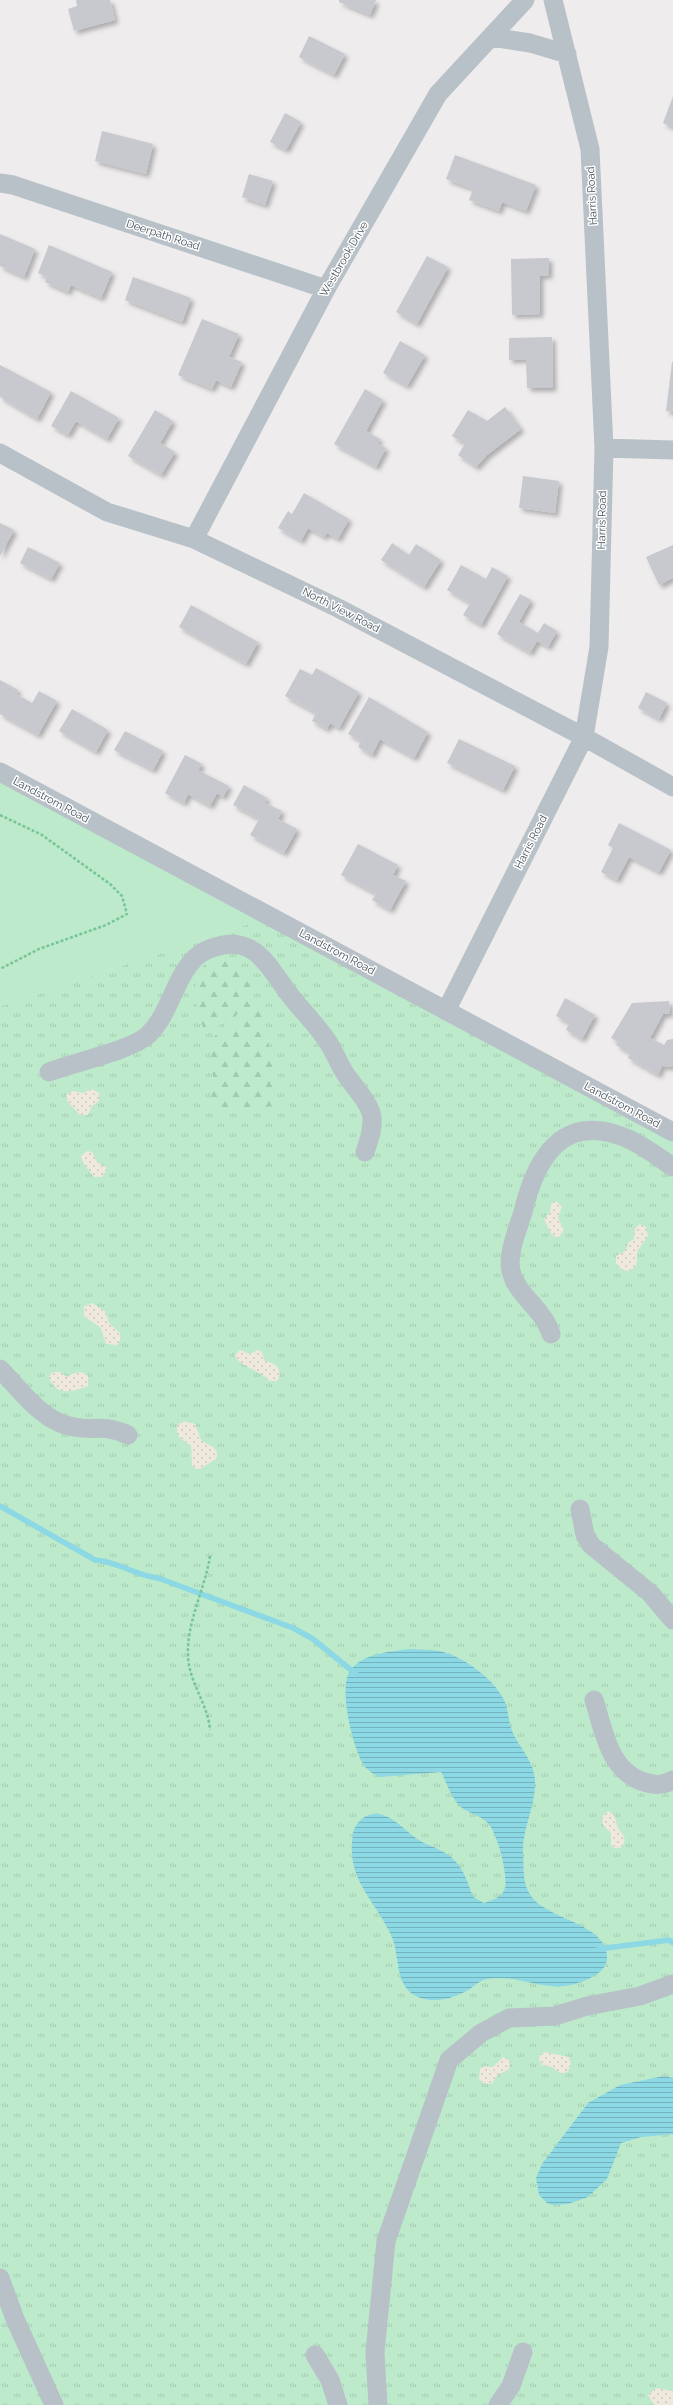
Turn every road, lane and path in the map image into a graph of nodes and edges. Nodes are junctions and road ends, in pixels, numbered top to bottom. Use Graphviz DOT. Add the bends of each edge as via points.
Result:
graph roads {
  1 [pos="525,0"];
  2 [pos="553,0"];
  3 [pos="491,37"];
  4 [pos="567,54"];
  5 [pos="0,183"];
  6 [pos="326,289"];
  7 [pos="604,448"];
  8 [pos="673,450"];
  9 [pos="0,453"];
  10 [pos="194,539"];
  11 [pos="584,737"];
  12 [pos="0,772"];
  13 [pos="673,787"];
  14 [pos="0,815"];
  15 [pos="0,969"];
  16 [pos="446,1011"];
  17 [pos="49,1072"];
  18 [pos="673,1132"];
  19 [pos="365,1152"];
  20 [pos="673,1167"];
  21 [pos="551,1334"];
  22 [pos="0,1369"];
  23 [pos="128,1435"];
  24 [pos="580,1509"];
  25 [pos="210,1556"];
  26 [pos="673,1620"];
  27 [pos="594,1700"];
  28 [pos="210,1730"];
  29 [pos="673,1780"];
  30 [pos="673,1984"];
  31 [pos="0,2278"];
  32 [pos="523,2352"];
  33 [pos="315,2354"];
  34 [pos="54,2405"];
  35 [pos="338,2405"];
  36 [pos="378,2405"];
  37 [pos="498,2405"];
  1 -- 3 [label="street, Westbrook Drive"];
  2 -- 4 [label="street, Harris Road"];
  3 -- 4 [label="street" via="530,43"];
  3 -- 6 [label="street, Westbrook Drive" via="438,94"];
  4 -- 7 [label="street, Harris Road" via="590,149"];
  5 -- 6 [label="street, Deerpath Road"];
  6 -- 10 [label="street, Westbrook Drive"];
  7 -- 8 [label="street"];
  7 -- 11 [label="street, Harris Road" via="600,647"];
  9 -- 10 [label="street, North View Road" via="107,512"];
  10 -- 11 [label="street, North View Road" via="338,608"];
  11 -- 13 [label="street, North View Road"];
  11 -- 16 [label="street, Harris Road"];
  12 -- 16 [label="street, Landstrom Road"];
  14 -- 15 [label="path" via="42,835 110,884 122,896 127,914 106,925 39,949"];
  16 -- 18 [label="street, Landstrom Road"];
  17 -- 19 [label="street" via="124,1048 148,1035 158,1022 184,972 195,958 208,948 233,943 256,952 265,962 325,1037 349,1079 362,1094 372,1120 372,1133"];
  20 -- 21 [label="street" via="627,1139 599,1131 566,1136 544,1157 526,1198 512,1252 511,1270 518,1286 547,1321"];
  22 -- 23 [label="street" via="40,1410 56,1422 73,1427 113,1428"];
  24 -- 26 [label="street" via="585,1534 591,1545 650,1593"];
  25 -- 28 [label="path" via="189,1638 188,1655 196,1688 209,1716"];
  27 -- 29 [label="street" via="617,1764 636,1780 654,1785 666,1784"];
  30 -- 36 [label="street" via="640,1996 587,2006 555,2016 509,2018 481,2033 449,2060 386,2241 374,2352"];
  31 -- 34 [label="street" via="15,2319"];
  32 -- 37 [label="street" via="511,2386"];
  33 -- 35 [label="street" via="330,2380"];
}
